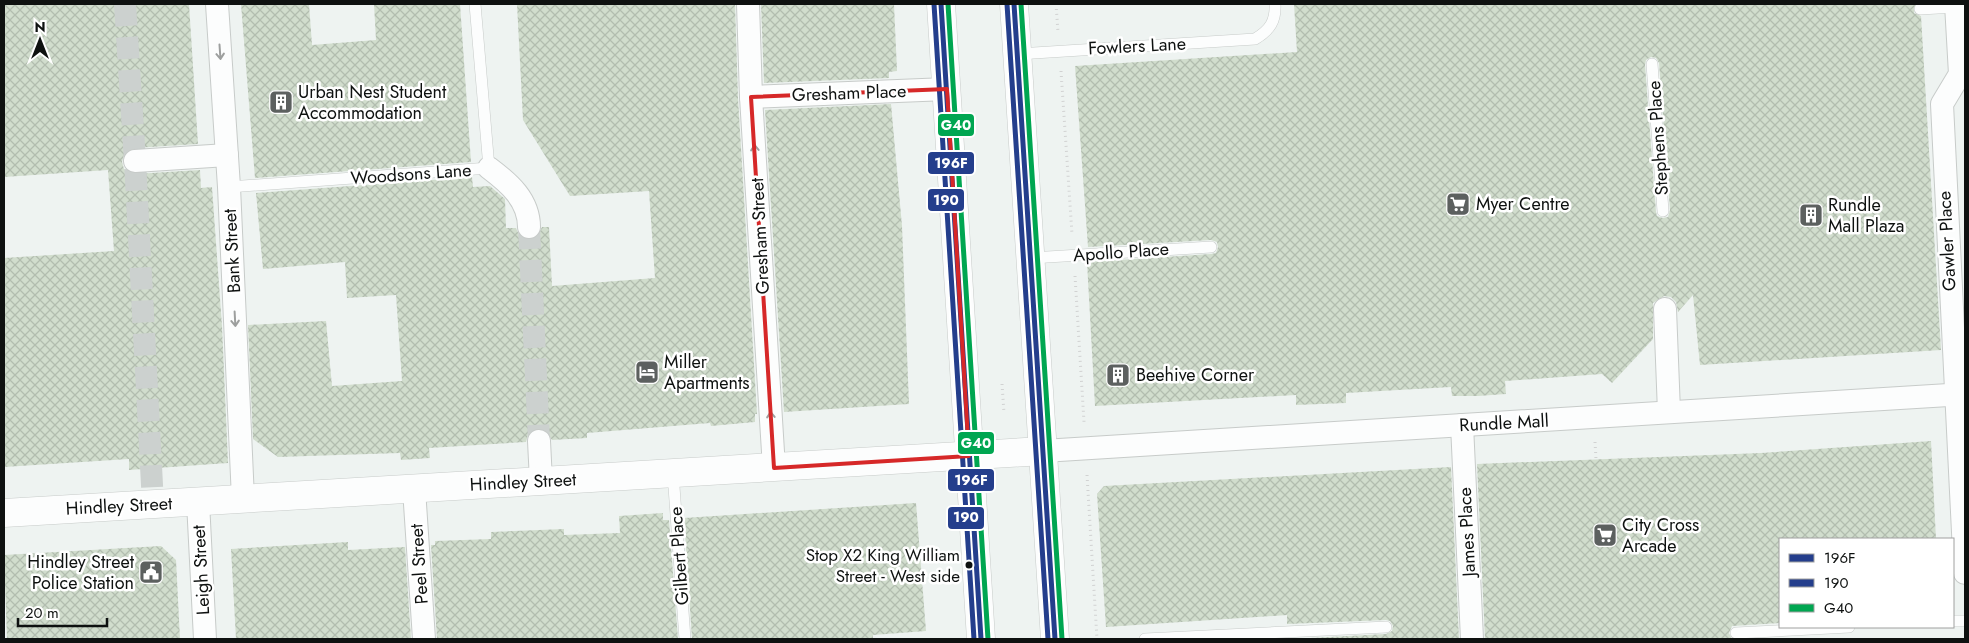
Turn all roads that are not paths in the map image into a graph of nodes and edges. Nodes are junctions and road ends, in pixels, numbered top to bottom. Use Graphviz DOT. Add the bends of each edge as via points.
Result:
graph roads {
  1 [pos="217,4"];
  2 [pos="475,4"];
  3 [pos="748,4"];
  4 [pos="941,4"];
  5 [pos="1014,4"];
  6 [pos="1275,4"];
  7 [pos="1956,6"];
  8 [pos="1920,9"];
  9 [pos="1018,54"];
  10 [pos="1652,64"];
  11 [pos="1963,74"];
  12 [pos="947,89"];
  13 [pos="751,97"];
  14 [pos="227,155"];
  15 [pos="135,161"];
  16 [pos="489,168"];
  17 [pos="229,187"];
  18 [pos="1663,211"];
  19 [pos="530,227"];
  20 [pos="1211,246"];
  21 [pos="1031,258"];
  22 [pos="1665,309"];
  23 [pos="1960,395"];
  24 [pos="1669,412"];
  25 [pos="1462,425"];
  26 [pos="539,441"];
  27 [pos="1043,451"];
  28 [pos="969,456"];
  29 [pos="774,468"];
  30 [pos="673,473"];
  31 [pos="541,481"];
  32 [pos="414,489"];
  33 [pos="243,499"];
  34 [pos="198,502"];
  35 [pos="4,513"];
  36 [pos="1965,573"];
  37 [pos="1386,627"];
  38 [pos="1830,628"];
  39 [pos="1736,633"];
  40 [pos="205,639"];
  41 [pos="424,639"];
  42 [pos="685,639"];
  43 [pos="981,639"];
  44 [pos="1055,639"];
  45 [pos="1145,639"];
  46 [pos="1472,639"];
  1 -- 14 [label="street, Bank Street, one-way"];
  2 -- 16 [label="lane, Woodsons Lane"];
  3 -- 13 [label="street, Gresham Street"];
  4 -- 12 [label="main road"];
  5 -- 9 [label="main road"];
  6 -- 9 [label="lane, Fowlers Lane" via="1272,26 1255,39"];
  7 -- 8 [label="lane"];
  7 -- 11 [label="street, Gawler Place"];
  9 -- 21 [label="main road"];
  10 -- 18 [label="lane, Stephens Place"];
  11 -- 23 [label="street, Gawler Place" via="1942,104"];
  12 -- 13 [label="street, Gresham Place"];
  12 -- 28 [label="main road"];
  29 -- 13 [label="street, Gresham Street, one-way"];
  14 -- 15 [label="street"];
  14 -- 17 [label="street, Bank Street"];
  16 -- 17 [label="lane, Woodsons Lane"];
  16 -- 19 [label="street" via="513,186 529,216"];
  17 -- 33 [label="street, Bank Street, one-way"];
  20 -- 21 [label="lane, Apollo Place"];
  21 -- 27 [label="main road"];
  22 -- 24 [label="street"];
  23 -- 24 [label="street, Rundle Mall"];
  23 -- 36 [label="street, Gawler Place"];
  24 -- 25 [label="street, Rundle Mall"];
  25 -- 27 [label="street, Rundle Mall"];
  25 -- 46 [label="street, James Place"];
  26 -- 31 [label="street"];
  27 -- 28 [label="main road, Hindley Street"];
  27 -- 44 [label="main road"];
  28 -- 29 [label="main road, Hindley Street"];
  28 -- 43 [label="main road"];
  29 -- 30 [label="main road, Hindley Street"];
  30 -- 31 [label="main road, Hindley Street"];
  30 -- 42 [label="lane, Gilbert Place"];
  31 -- 32 [label="main road, Hindley Street"];
  32 -- 33 [label="main road, Hindley Street"];
  32 -- 41 [label="street, Peel Street"];
  33 -- 34 [label="main road, Hindley Street"];
  34 -- 35 [label="main road, Hindley Street"];
  34 -- 40 [label="street, Leigh Street"];
  37 -- 45 [label="lane"];
  38 -- 39 [label="lane"];
}
